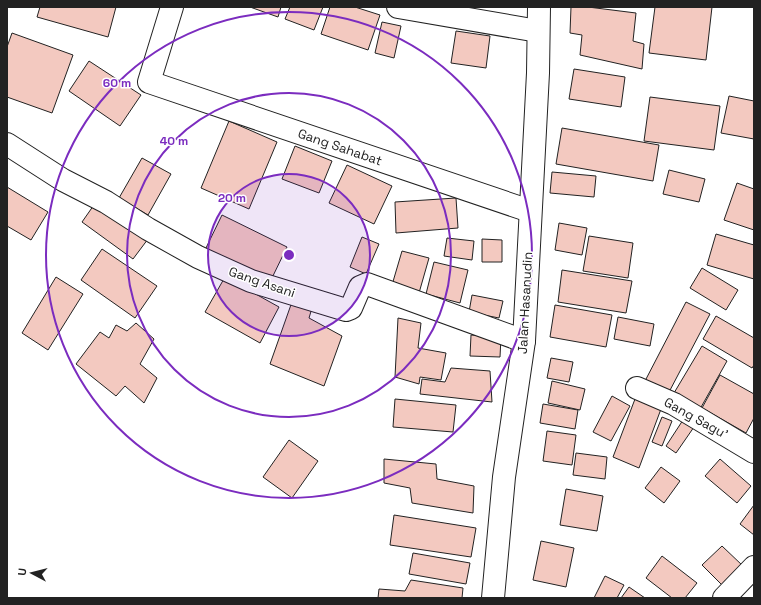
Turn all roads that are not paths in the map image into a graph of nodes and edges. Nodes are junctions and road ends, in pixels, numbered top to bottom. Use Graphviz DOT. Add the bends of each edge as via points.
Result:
graph roads {
  1 [pos="172,7"];
  2 [pos="398,7"];
  3 [pos="539,7"];
  4 [pos="538,31"];
  5 [pos="7,144"];
  6 [pos="530,211"];
  7 [pos="524,341"];
  8 [pos="636,388"];
  9 [pos="754,452"];
  10 [pos="754,567"];
  11 [pos="493,598"];
  12 [pos="724,598"];
  1 -- 6 [label="street, Gang Sahabat" via="149,82"];
  2 -- 4 [label="street"];
  3 -- 4 [label="street, Jalan Hasanudin"];
  4 -- 6 [label="street, Jalan Hasanudin"];
  5 -- 7 [label="street, Gang Asani" via="148,229 198,257 251,281 346,310 351,308 360,287 367,284"];
  6 -- 7 [label="street, Jalan Hasanudin"];
  7 -- 11 [label="street, Jalan Hasanudin" via="504,477"];
  8 -- 9 [label="street, Gang Sagu'" via="674,404"];
  10 -- 12 [label="street"];
}
